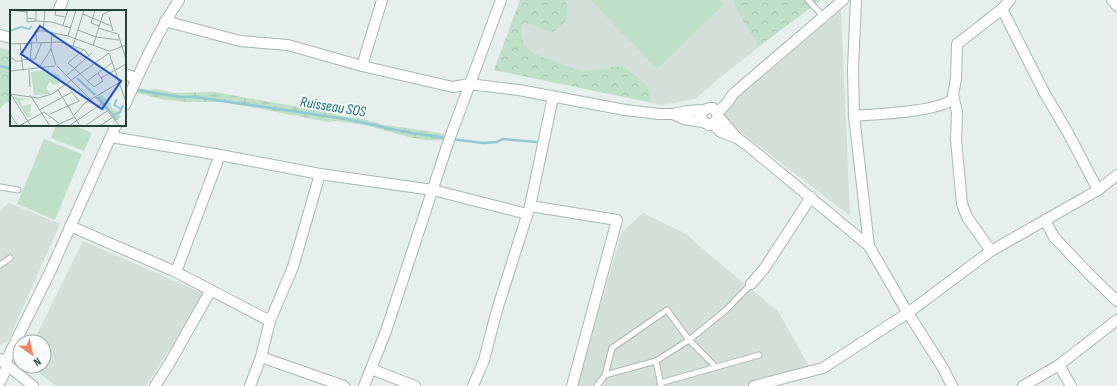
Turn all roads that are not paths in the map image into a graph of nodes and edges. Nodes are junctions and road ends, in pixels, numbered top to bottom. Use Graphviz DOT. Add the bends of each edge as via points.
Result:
graph roads {
  1 [pos="63,0"];
  2 [pos="179,0"];
  3 [pos="382,0"];
  4 [pos="501,0"];
  5 [pos="808,0"];
  6 [pos="843,0"];
  7 [pos="856,0"];
  8 [pos="1010,0"];
  9 [pos="1112,0"];
  10 [pos="1117,6"];
  11 [pos="1002,9"];
  12 [pos="58,10"];
  13 [pos="823,16"];
  14 [pos="165,21"];
  15 [pos="0,34"];
  16 [pos="10,38"];
  17 [pos="362,66"];
  18 [pos="126,76"];
  19 [pos="469,84"];
  20 [pos="133,86"];
  21 [pos="554,97"];
  22 [pos="954,99"];
  23 [pos="126,103"];
  24 [pos="710,115"];
  25 [pos="854,116"];
  26 [pos="116,126"];
  27 [pos="111,137"];
  28 [pos="220,155"];
  29 [pos="320,174"];
  30 [pos="1117,175"];
  31 [pos="0,187"];
  32 [pos="18,190"];
  33 [pos="434,190"];
  34 [pos="1098,190"];
  35 [pos="811,197"];
  36 [pos="529,210"];
  37 [pos="1045,220"];
  38 [pos="70,226"];
  39 [pos="869,246"];
  40 [pos="991,251"];
  41 [pos="10,258"];
  42 [pos="0,264"];
  43 [pos="176,272"];
  44 [pos="751,284"];
  45 [pos="210,290"];
  46 [pos="1117,301"];
  47 [pos="909,312"];
  48 [pos="1117,320"];
  49 [pos="270,321"];
  50 [pos="689,340"];
  51 [pos="759,355"];
  52 [pos="261,357"];
  53 [pos="656,361"];
  54 [pos="4,363"];
  55 [pos="1059,365"];
  56 [pos="716,367"];
  57 [pos="371,369"];
  58 [pos="605,375"];
  59 [pos="0,382"];
  60 [pos="661,384"];
  61 [pos="33,386"];
  62 [pos="155,386"];
  63 [pos="250,386"];
  64 [pos="344,386"];
  65 [pos="364,386"];
  66 [pos="415,386"];
  67 [pos="473,386"];
  68 [pos="572,386"];
  69 [pos="597,386"];
  70 [pos="754,386"];
  71 [pos="952,386"];
  72 [pos="1023,386"];
  73 [pos="1071,386"];
  1 -- 12 [label="street"];
  2 -- 14 [label="street"];
  3 -- 17 [label="street"];
  4 -- 19 [label="street"];
  5 -- 13 [label="lane"];
  6 -- 13 [label="street"];
  7 -- 25 [label="street"];
  8 -- 11 [label="street"];
  9 -- 10 [label="street"];
  11 -- 22 [label="street" via="957,44 956,79 952,95"];
  11 -- 34 [label="street"];
  13 -- 24 [label="street" via="733,94 727,103"];
  14 -- 17 [label="street" via="240,41 288,45"];
  14 -- 20 [label="street"];
  15 -- 16 [label="street"];
  17 -- 19 [label="street" via="453,87"];
  18 -- 20 [label="street"];
  19 -- 21 [label="street"];
  19 -- 33 [label="street"];
  20 -- 23 [label="street"];
  21 -- 24 [label="street" via="625,110 673,114 687,111"];
  21 -- 36 [label="street"];
  22 -- 25 [label="street" via="947,104 917,110"];
  22 -- 40 [label="street" via="957,112 956,140 962,204 967,217"];
  24 -- 35 [label="street" via="721,132 737,138"];
  25 -- 39 [label="street"];
  26 -- 27 [label="street"];
  27 -- 28 [label="street"];
  27 -- 38 [label="street"];
  28 -- 29 [label="street"];
  28 -- 43 [label="street"];
  29 -- 33 [label="street"];
  29 -- 49 [label="street" via="293,267"];
  30 -- 34 [label="street"];
  31 -- 32 [label="lane"];
  33 -- 36 [label="street"];
  33 -- 57 [label="street"];
  34 -- 37 [label="street"];
  35 -- 39 [label="street"];
  35 -- 44 [label="street" via="764,269"];
  36 -- 67 [label="street" via="484,360"];
  36 -- 68 [label="street" via="617,220"];
  37 -- 40 [label="street"];
  37 -- 46 [label="street" via="1054,237"];
  38 -- 43 [label="street"];
  38 -- 54 [label="street"];
  39 -- 47 [label="street"];
  40 -- 47 [label="street"];
  41 -- 42 [label="lane"];
  43 -- 45 [label="street"];
  44 -- 50 [label="lane" via="726,310"];
  45 -- 49 [label="street"];
  45 -- 62 [label="street"];
  47 -- 70 [label="street" via="823,368"];
  47 -- 71 [label="street"];
  48 -- 55 [label="street"];
  49 -- 52 [label="street"];
  50 -- 53 [label="lane"];
  50 -- 56 [label="lane"];
  50 -- 58 [label="lane" via="667,310 612,348"];
  51 -- 56 [label="lane"];
  52 -- 63 [label="street"];
  52 -- 64 [label="street"];
  53 -- 58 [label="lane"];
  53 -- 60 [label="lane"];
  54 -- 59 [label="street"];
  54 -- 61 [label="street"];
  55 -- 72 [label="street"];
  55 -- 73 [label="street"];
  56 -- 60 [label="lane"];
  57 -- 65 [label="street"];
  57 -- 66 [label="street"];
  58 -- 69 [label="lane"];
}
